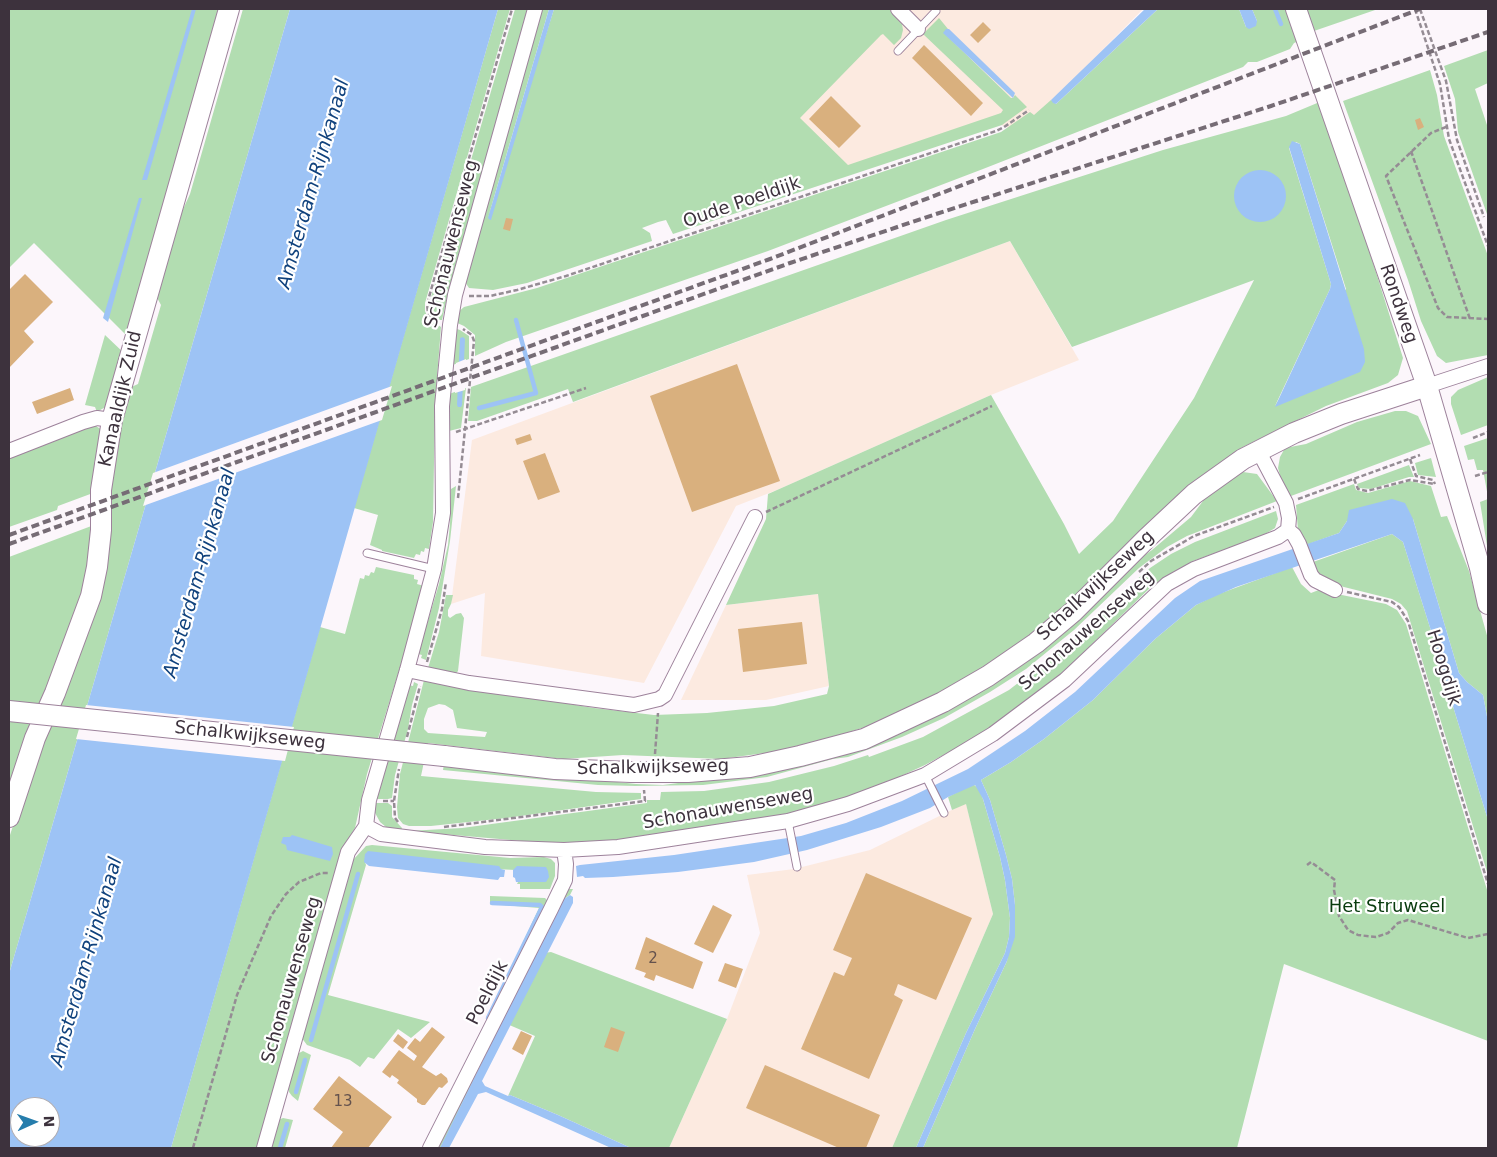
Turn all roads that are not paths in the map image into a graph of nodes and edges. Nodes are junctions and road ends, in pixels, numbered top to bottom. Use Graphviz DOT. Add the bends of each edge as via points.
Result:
graph roads {
  1 [pos="229,9"];
  2 [pos="535,9"];
  3 [pos="898,9"];
  4 [pos="1296,9"];
  5 [pos="936,11"];
  6 [pos="918,29"];
  7 [pos="898,51"];
  8 [pos="1488,366"];
  9 [pos="1427,386"];
  10 [pos="112,420"];
  11 [pos="1258,450"];
  12 [pos="9,451"];
  13 [pos="755,517"];
  14 [pos="1288,530"];
  15 [pos="367,553"];
  16 [pos="434,569"];
  17 [pos="1334,590"];
  18 [pos="1488,604"];
  19 [pos="408,670"];
  20 [pos="9,711"];
  21 [pos="928,780"];
  22 [pos="944,813"];
  23 [pos="9,817"];
  24 [pos="366,826"];
  25 [pos="789,828"];
  26 [pos="564,850"];
  27 [pos="797,868"];
  28 [pos="264,1148"];
  29 [pos="430,1148"];
  1 -- 10 [label="street, Kanaaldijk Zuid"];
  2 -- 16 [label="street, Schonauwenseweg" via="455,295 445,364 443,513"];
  3 -- 6 [label="street"];
  4 -- 9 [label="street, Rondweg"];
  5 -- 6 [label="lane"];
  6 -- 7 [label="lane"];
  8 -- 9 [label="street"];
  9 -- 11 [label="street, Schalkwijkseweg" via="1341,414"];
  9 -- 18 [label="street, Rondweg"];
  10 -- 12 [label="street" via="96,418 82,422"];
  10 -- 23 [label="street, Kanaaldijk Zuid" via="101,490 101,530 91,596 35,738"];
  11 -- 14 [label="street" via="1286,503"];
  11 -- 20 [label="street, Schalkwijkseweg, bridge" via="1194,494 1074,610 1036,643 988,676 943,702 864,739 750,767 688,772 555,769"];
  13 -- 19 [label="street" via="664,695 659,699 634,705 468,683"];
  14 -- 17 [label="street" via="1299,544 1315,580"];
  14 -- 21 [label="street, Schonauwenseweg" via="1278,537 1194,569 1167,584 1065,680"];
  15 -- 16 [label="lane"];
  16 -- 19 [label="street, Schonauwenseweg"];
  19 -- 24 [label="street, Schonauwenseweg" via="369,800"];
  21 -- 22 [label="lane"];
  21 -- 25 [label="street, Schonauwenseweg" via="848,804"];
  24 -- 26 [label="street, Schonauwenseweg" via="381,834 485,847"];
  24 -- 28 [label="street, Schonauwenseweg" via="348,852"];
  25 -- 26 [label="street, Schonauwenseweg"];
  25 -- 27 [label="lane"];
  26 -- 29 [label="street, Poeldijk" via="565,880"];
}
